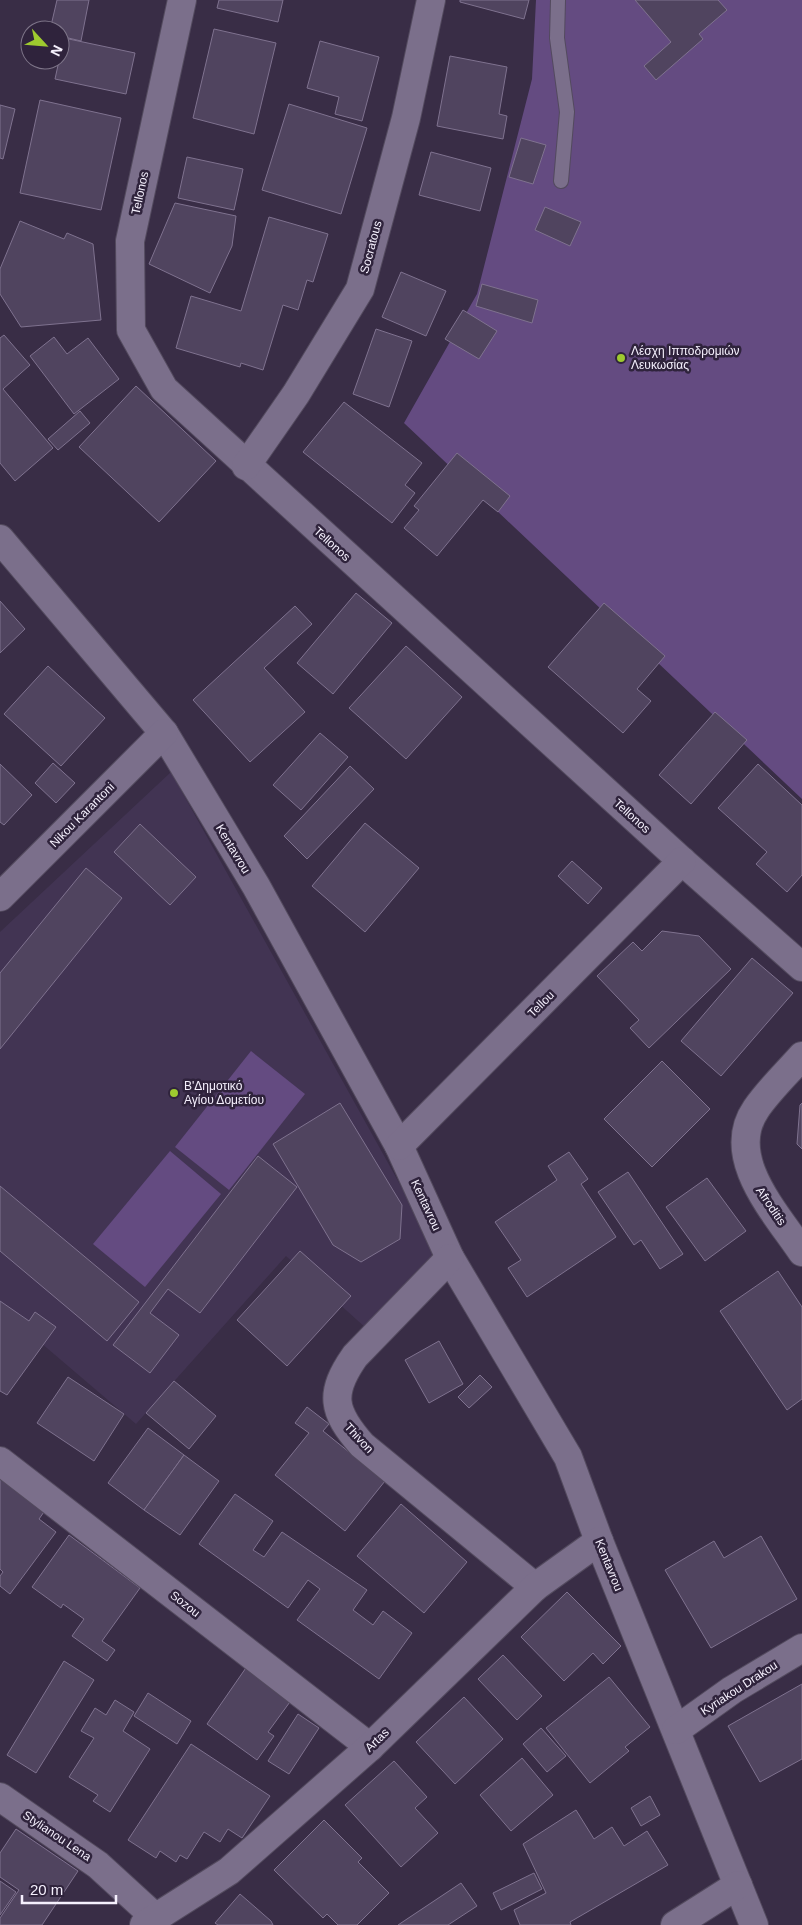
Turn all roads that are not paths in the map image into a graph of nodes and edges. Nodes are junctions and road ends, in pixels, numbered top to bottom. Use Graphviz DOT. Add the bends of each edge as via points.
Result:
graph roads {
  1 [pos="182,0"];
  2 [pos="431,0"];
  3 [pos="558,0"];
  4 [pos="561,181"];
  5 [pos="246,466"];
  6 [pos="0,539"];
  7 [pos="164,733"];
  8 [pos="682,861"];
  9 [pos="0,897"];
  10 [pos="802,967"];
  11 [pos="802,1056"];
  12 [pos="398,1146"];
  13 [pos="802,1252"];
  14 [pos="450,1258"];
  15 [pos="0,1461"];
  16 [pos="599,1541"];
  17 [pos="535,1587"];
  18 [pos="802,1648"];
  19 [pos="676,1730"];
  20 [pos="370,1747"];
  21 [pos="0,1797"];
  22 [pos="738,1885"];
  23 [pos="150,1921"];
  24 [pos="675,1925"];
  25 [pos="754,1925"];
  1 -- 5 [label="street, Tellonos" via="130,241 130,330 164,389"];
  2 -- 5 [label="street, Socratous" via="406,118 360,289 296,394"];
  3 -- 4 [label="lane" via="558,38 567,112"];
  5 -- 8 [label="street, Tellonos"];
  6 -- 7 [label="street, Kentavrou"];
  7 -- 9 [label="street, Nikou Karantoni"];
  7 -- 12 [label="street, Kentavrou" via="256,886"];
  8 -- 10 [label="street, Tellonos"];
  8 -- 12 [label="street, Tellou"];
  11 -- 13 [label="street, Afroditis" via="755,1110 744,1142 752,1178"];
  12 -- 14 [label="street, Kentavrou"];
  14 -- 16 [label="street, Kentavrou" via="568,1457"];
  14 -- 17 [label="street, Thivon" via="355,1356 343,1372 336,1404 340,1418 362,1445"];
  15 -- 20 [label="street, Sozou"];
  16 -- 17 [label="street, Artas"];
  16 -- 19 [label="street, Kentavrou"];
  17 -- 20 [label="street, Artas"];
  18 -- 19 [label="street, Kyriakou Drakou" via="732,1690"];
  19 -- 22 [label="street, Kentavrou"];
  20 -- 23 [label="street, Artas" via="229,1871"];
  21 -- 23 [label="street, Stylianou Lena" via="98,1865"];
  22 -- 24 [label="street"];
  22 -- 25 [label="street, Kentavrou"];
}
